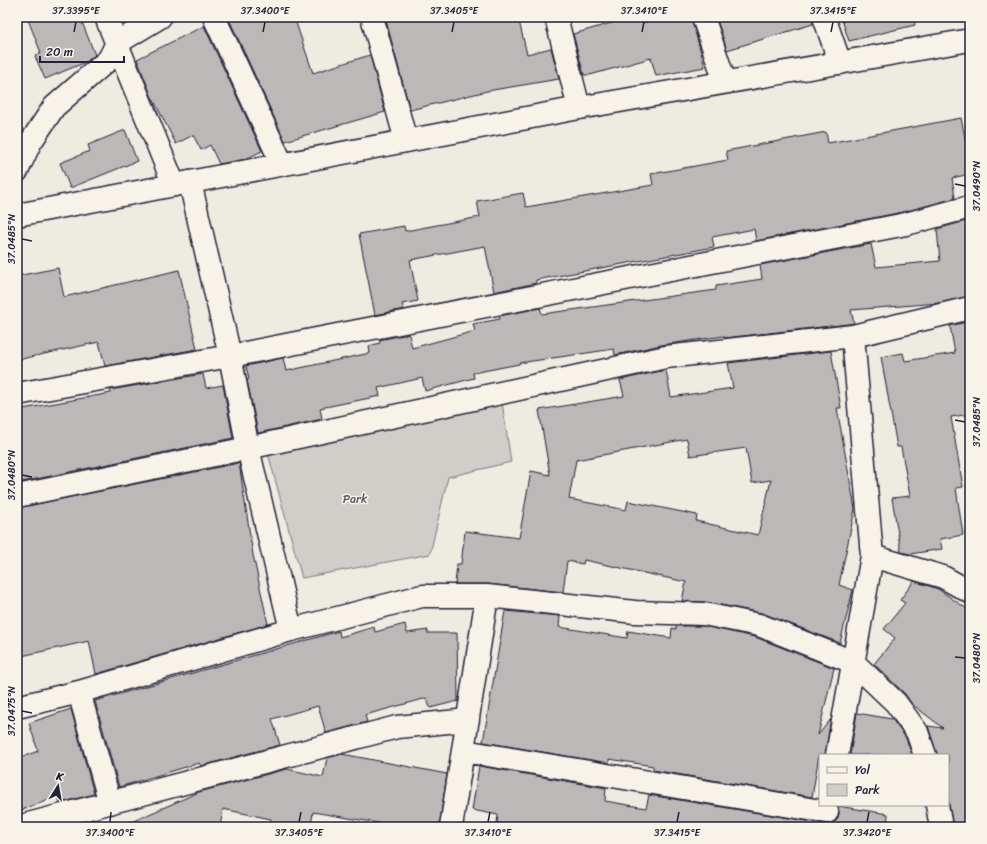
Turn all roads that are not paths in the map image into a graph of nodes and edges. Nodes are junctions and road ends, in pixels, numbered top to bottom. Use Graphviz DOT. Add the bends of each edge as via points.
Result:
graph roads {
  1 [pos="106,17"];
  2 [pos="160,17"];
  3 [pos="214,17"];
  4 [pos="372,17"];
  5 [pos="556,17"];
  6 [pos="703,17"];
  7 [pos="824,17"];
  8 [pos="970,40"];
  9 [pos="117,43"];
  10 [pos="840,63"];
  11 [pos="725,82"];
  12 [pos="579,108"];
  13 [pos="406,141"];
  14 [pos="282,164"];
  15 [pos="17,171"];
  16 [pos="182,184"];
  17 [pos="970,207"];
  18 [pos="17,215"];
  19 [pos="970,308"];
  20 [pos="853,336"];
  21 [pos="230,356"];
  22 [pos="17,394"];
  23 [pos="248,448"];
  24 [pos="17,496"];
  25 [pos="872,556"];
  26 [pos="970,592"];
  27 [pos="487,596"];
  28 [pos="291,630"];
  29 [pos="853,662"];
  30 [pos="79,692"];
  31 [pos="17,706"];
  32 [pos="468,720"];
  33 [pos="464,751"];
  34 [pos="837,754"];
  35 [pos="925,754"];
  36 [pos="110,803"];
  37 [pos="937,806"];
  38 [pos="827,815"];
  39 [pos="17,827"];
  40 [pos="451,827"];
  41 [pos="941,827"];
  1 -- 9 [label="street"];
  2 -- 9 [label="street"];
  3 -- 14 [label="street"];
  4 -- 13 [label="street"];
  5 -- 12 [label="street"];
  6 -- 11 [label="street"];
  7 -- 10 [label="street"];
  8 -- 10 [label="street"];
  9 -- 15 [label="street" via="110,59 54,107 30,143"];
  9 -- 16 [label="street"];
  10 -- 11 [label="street"];
  11 -- 12 [label="street"];
  12 -- 13 [label="street"];
  13 -- 14 [label="street"];
  14 -- 16 [label="street"];
  16 -- 18 [label="street"];
  16 -- 21 [label="street"];
  17 -- 21 [label="street" via="898,226"];
  19 -- 20 [label="street"];
  20 -- 23 [label="street" via="666,357"];
  20 -- 25 [label="street"];
  21 -- 22 [label="street"];
  21 -- 23 [label="street"];
  23 -- 24 [label="street"];
  23 -- 28 [label="street"];
  25 -- 26 [label="street" via="943,577"];
  25 -- 29 [label="street"];
  27 -- 28 [label="street" via="422,596"];
  27 -- 29 [label="street" via="635,612 704,614 759,625"];
  27 -- 32 [label="street"];
  28 -- 30 [label="street"];
  29 -- 34 [label="street"];
  29 -- 35 [label="street" via="896,703 917,732"];
  30 -- 31 [label="street"];
  30 -- 36 [label="street"];
  32 -- 33 [label="street"];
  32 -- 36 [label="street" via="397,727"];
  33 -- 38 [label="street"];
  33 -- 40 [label="street"];
  36 -- 39 [label="street"];
  37 -- 41 [label="street"];
}
